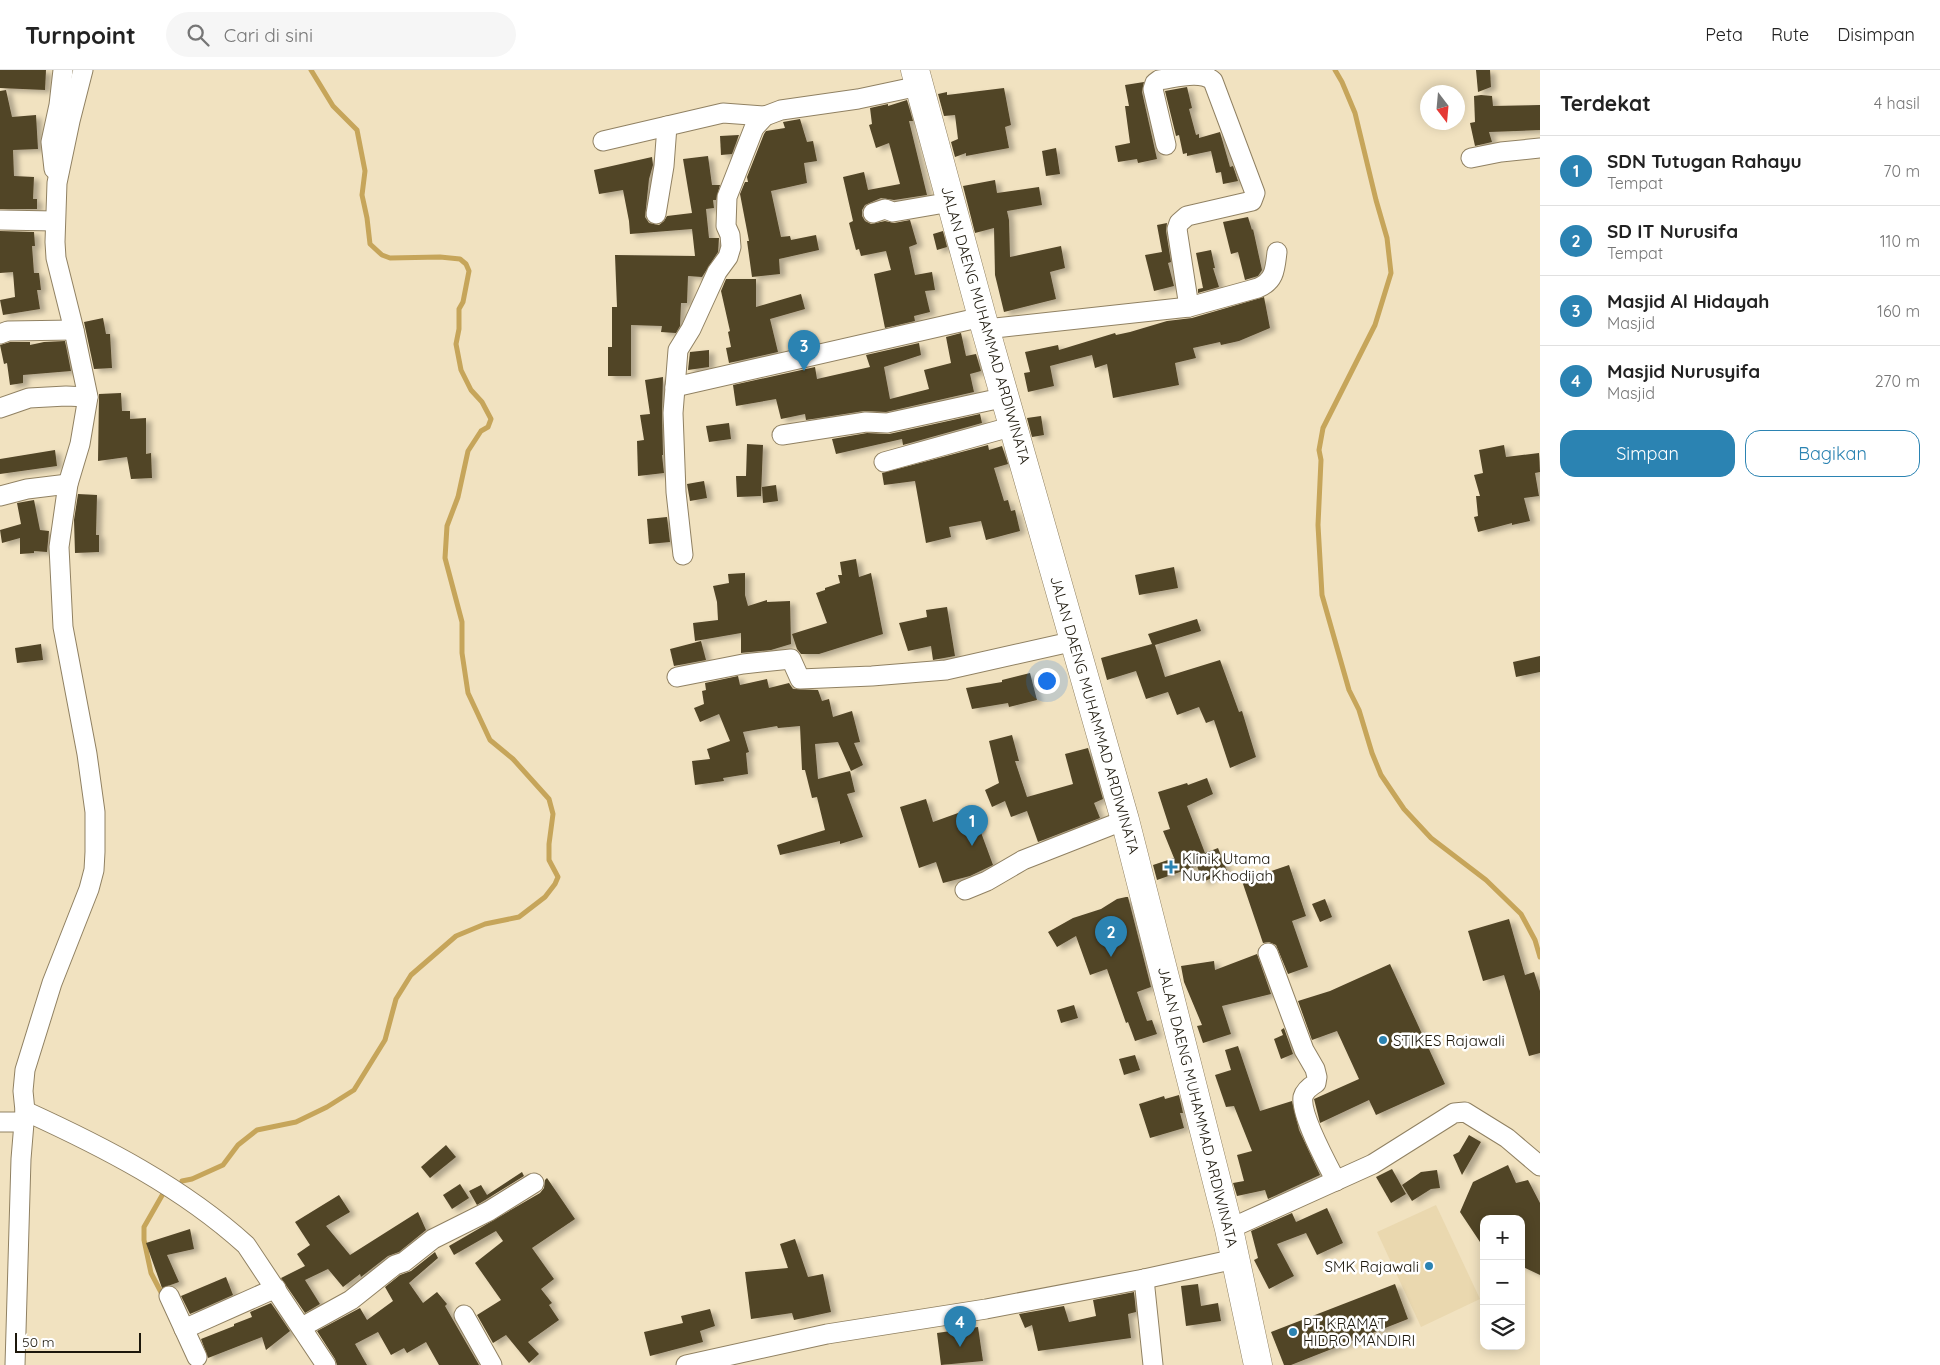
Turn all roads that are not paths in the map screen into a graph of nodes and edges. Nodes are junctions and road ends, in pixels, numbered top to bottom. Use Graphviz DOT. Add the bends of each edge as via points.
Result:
graph roads {
  1 [pos="63,70"];
  2 [pos="84,70"];
  3 [pos="917,78"];
  4 [pos="765,116"];
  5 [pos="667,126"];
  6 [pos="602,141"];
  7 [pos="1166,145"];
  8 [pos="1540,148"];
  9 [pos="1471,158"];
  10 [pos="57,183"];
  11 [pos="951,202"];
  12 [pos="873,213"];
  13 [pos="656,214"];
  14 [pos="0,220"];
  15 [pos="55,221"];
  16 [pos="1277,252"];
  17 [pos="1189,306"];
  18 [pos="984,323"];
  19 [pos="1,328"];
  20 [pos="74,330"];
  21 [pos="675,387"];
  22 [pos="88,397"];
  23 [pos="1006,397"];
  24 [pos="0,408"];
  25 [pos="1014,426"];
  26 [pos="782,435"];
  27 [pos="884,462"];
  28 [pos="68,484"];
  29 [pos="0,496"];
  30 [pos="683,555"];
  31 [pos="1075,641"];
  32 [pos="677,677"];
  33 [pos="1125,820"];
  34 [pos="965,890"];
  35 [pos="1268,953"];
  36 [pos="24,1116"];
  37 [pos="0,1122"];
  38 [pos="1540,1166"];
  39 [pos="1336,1181"];
  40 [pos="534,1183"];
  41 [pos="1230,1229"];
  42 [pos="1236,1259"];
  43 [pos="1144,1279"];
  44 [pos="276,1288"];
  45 [pos="169,1296"];
  46 [pos="464,1315"];
  47 [pos="302,1327"];
  48 [pos="184,1329"];
  49 [pos="197,1358"];
  50 [pos="738,1360"];
  51 [pos="15,1365"];
  52 [pos="326,1365"];
  53 [pos="492,1365"];
  54 [pos="686,1365"];
  55 [pos="1153,1365"];
  56 [pos="1258,1365"];
  1 -- 10 [label="street" via="52,142"];
  2 -- 10 [label="street"];
  3 -- 4 [label="street" via="858,99 781,110"];
  3 -- 11 [label="main road, JALAN DAENG MUHAMMAD ARDIWINATA"];
  4 -- 5 [label="street" via="723,113"];
  4 -- 21 [label="street" via="746,144 727,197 725,219 731,247 678,350"];
  5 -- 6 [label="street"];
  5 -- 13 [label="street"];
  7 -- 17 [label="street" via="1154,83 1202,74 1209,76 1214,81 1255,193 1252,201 1186,216 1179,223 1177,229"];
  8 -- 9 [label="street"];
  10 -- 15 [label="street"];
  11 -- 12 [label="street"];
  11 -- 18 [label="main road, JALAN DAENG MUHAMMAD ARDIWINATA"];
  14 -- 15 [label="street"];
  15 -- 20 [label="street" via="56,258"];
  16 -- 17 [label="street" via="1268,284"];
  17 -- 18 [label="street"];
  18 -- 21 [label="street" via="846,347"];
  18 -- 23 [label="main road, JALAN DAENG MUHAMMAD ARDIWINATA"];
  19 -- 20 [label="street" via="8,331"];
  20 -- 22 [label="street"];
  21 -- 30 [label="street" via="676,492"];
  22 -- 24 [label="street" via="29,398"];
  22 -- 28 [label="street" via="80,444"];
  23 -- 25 [label="main road, JALAN DAENG MUHAMMAD ARDIWINATA"];
  23 -- 26 [label="street" via="887,423 866,422"];
  25 -- 27 [label="street"];
  25 -- 31 [label="main road, JALAN DAENG MUHAMMAD ARDIWINATA"];
  28 -- 29 [label="street"];
  28 -- 36 [label="street" via="59,547 63,627 95,812 94,861 89,889 52,984 25,1070"];
  31 -- 32 [label="street" via="936,671 800,679 790,659"];
  31 -- 33 [label="main road, JALAN DAENG MUHAMMAD ARDIWINATA"];
  33 -- 34 [label="street" via="1024,860"];
  33 -- 41 [label="main road, JALAN DAENG MUHAMMAD ARDIWINATA"];
  35 -- 39 [label="street" via="1304,1050 1318,1077 1303,1097 1304,1108"];
  36 -- 37 [label="street"];
  36 -- 44 [label="street" via="67,1130 146,1172 215,1218 246,1245"];
  36 -- 51 [label="street"];
  38 -- 39 [label="street" via="1507,1138 1465,1112 1454,1113 1373,1164"];
  39 -- 41 [label="street"];
  40 -- 47 [label="street" via="489,1211 433,1239 351,1300"];
  41 -- 42 [label="main road, JALAN DAENG MUHAMMAD ARDIWINATA"];
  42 -- 43 [label="street"];
  42 -- 56 [label="main road, JALAN DAENG MUHAMMAD ARDIWINATA"];
  43 -- 50 [label="street" via="986,1309 827,1334"];
  43 -- 55 [label="street"];
  44 -- 47 [label="street"];
  44 -- 48 [label="street"];
  45 -- 48 [label="street"];
  46 -- 53 [label="street"];
  47 -- 52 [label="street"];
  48 -- 49 [label="street"];
  50 -- 54 [label="street"];
}
